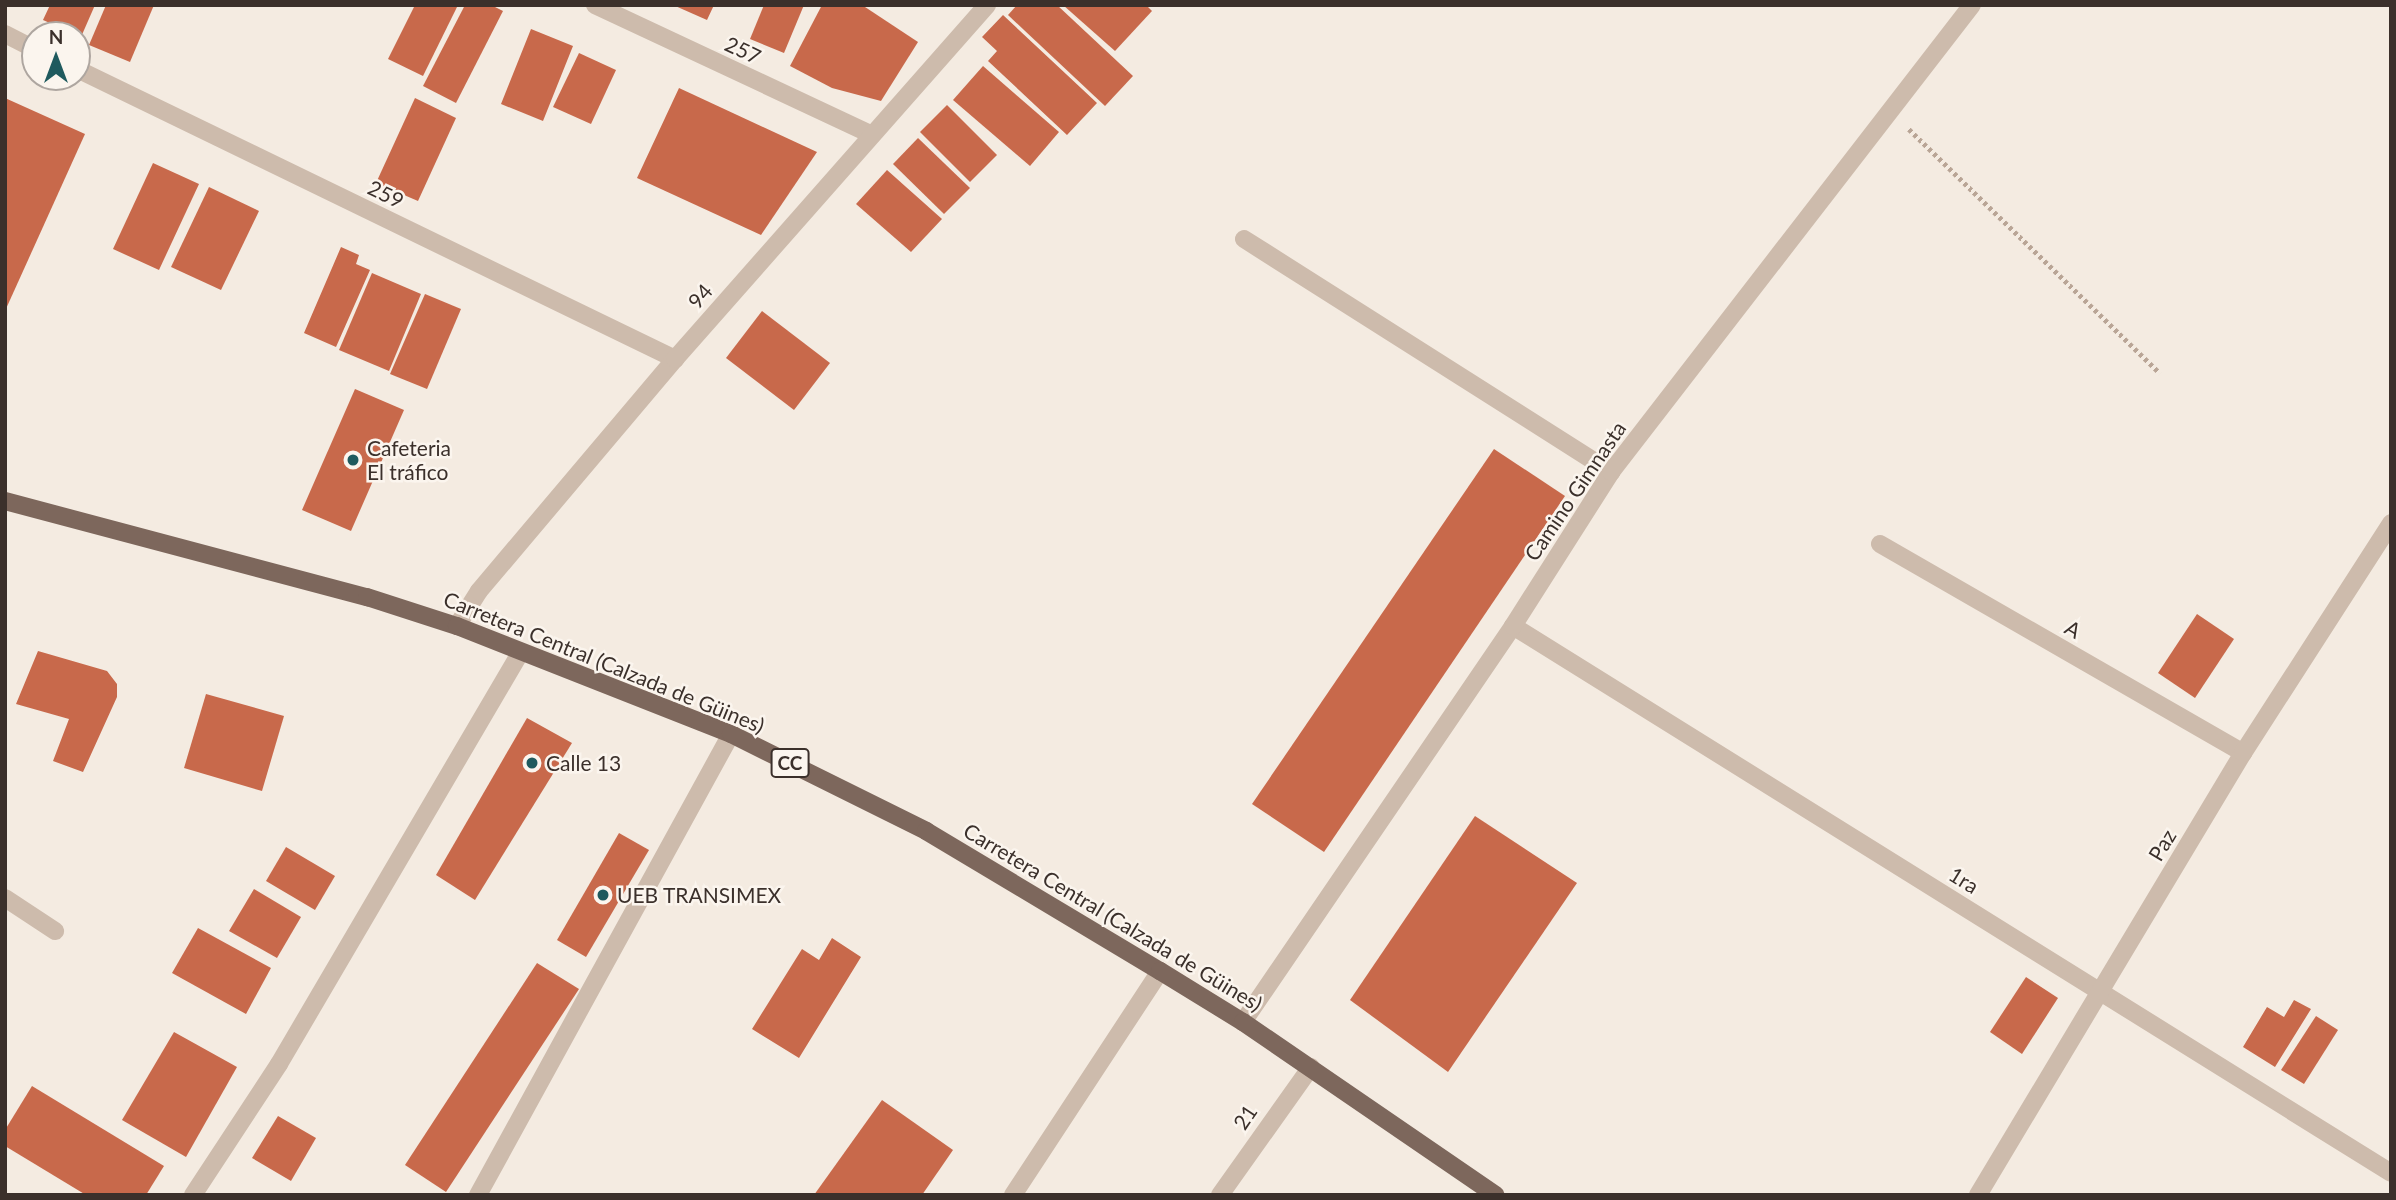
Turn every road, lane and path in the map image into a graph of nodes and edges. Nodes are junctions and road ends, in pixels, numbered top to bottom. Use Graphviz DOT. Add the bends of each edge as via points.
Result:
graph roads {
  1 [pos="595,5"];
  2 [pos="987,5"];
  3 [pos="1972,5"];
  4 [pos="5,34"];
  5 [pos="21,42"];
  6 [pos="91,76"];
  7 [pos="1889,108"];
  8 [pos="872,135"];
  9 [pos="1244,239"];
  10 [pos="675,359"];
  11 [pos="2160,373"];
  12 [pos="1611,472"];
  13 [pos="5,501"];
  14 [pos="2391,523"];
  15 [pos="1880,544"];
  16 [pos="457,626"];
  17 [pos="1513,626"];
  18 [pos="521,652"];
  19 [pos="731,734"];
  20 [pos="2243,753"];
  21 [pos="5,898"];
  22 [pos="55,931"];
  23 [pos="1160,971"];
  24 [pos="2101,992"];
  25 [pos="1243,1022"];
  26 [pos="1311,1068"];
  27 [pos="2391,1173"];
  28 [pos="193,1195"];
  29 [pos="478,1195"];
  30 [pos="1013,1195"];
  31 [pos="1220,1195"];
  32 [pos="1496,1195"];
  33 [pos="1978,1195"];
  1 -- 8 [label="street, 257"];
  2 -- 8 [label="street, 94"];
  3 -- 7 [label="street, Camino Gimnasta"];
  4 -- 5 [label="street"];
  6 -- 10 [label="street, 259"];
  7 -- 11 [label="path"];
  7 -- 12 [label="street, Camino Gimnasta"];
  8 -- 10 [label="street, 94"];
  9 -- 12 [label="street"];
  10 -- 16 [label="street, 94" via="479,592"];
  12 -- 17 [label="street, Camino Gimnasta"];
  13 -- 16 [label="main road, Carretera Central (Calzada de Güines) / CC" via="173,542"];
  14 -- 20 [label="street, Paz"];
  15 -- 20 [label="street, A"];
  16 -- 18 [label="main road, Carretera Central (Calzada de Güines) / CC"];
  17 -- 24 [label="street, 1ra"];
  17 -- 25 [label="street, Camino Gimnasta"];
  18 -- 19 [label="main road, Carretera Central (Calzada de Güines) / CC"];
  18 -- 28 [label="street" via="279,1065"];
  19 -- 23 [label="main road, Carretera Central (Calzada de Güines) / CC" via="926,831"];
  19 -- 29 [label="street"];
  20 -- 24 [label="street, Paz"];
  21 -- 22 [label="street"];
  23 -- 25 [label="main road, Carretera Central (Calzada de Güines) / CC"];
  23 -- 30 [label="street"];
  24 -- 27 [label="street, 1ra"];
  24 -- 33 [label="street, Paz"];
  25 -- 26 [label="main road, Carretera Central (Calzada de Güines) / CC"];
  26 -- 31 [label="street, 21"];
  26 -- 32 [label="main road, Carretera Central (Calzada de Güines) / CC"];
}
